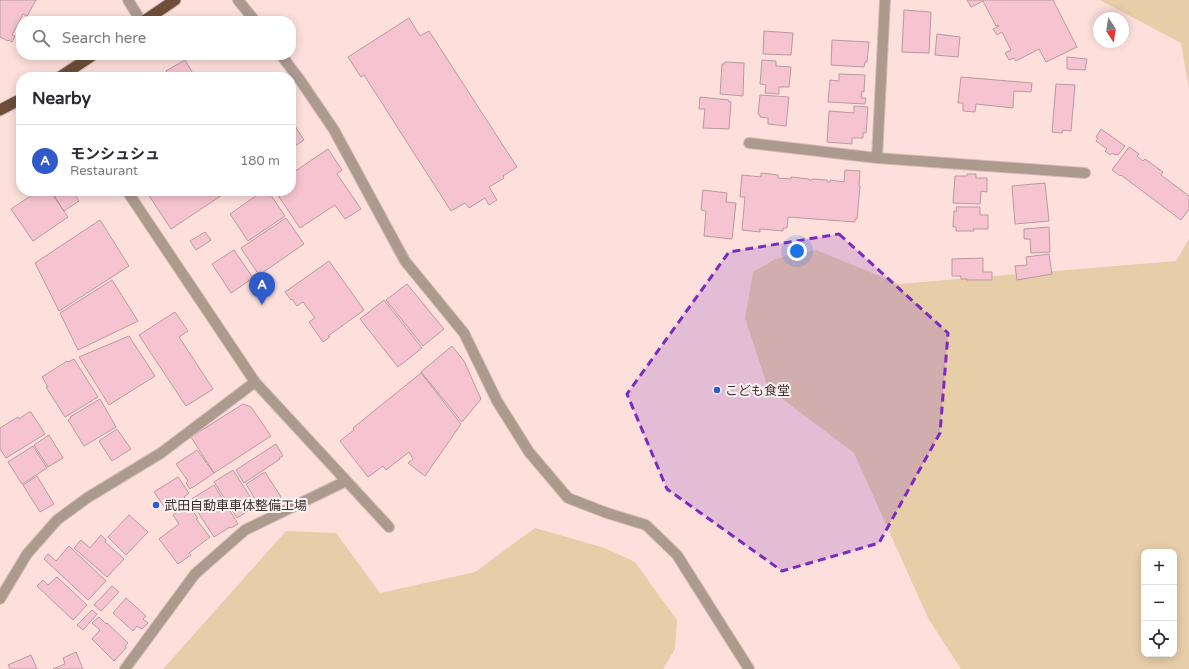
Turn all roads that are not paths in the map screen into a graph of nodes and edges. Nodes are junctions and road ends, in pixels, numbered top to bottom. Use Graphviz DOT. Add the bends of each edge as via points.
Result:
graph roads {
  1 [pos="128,0"];
  2 [pos="175,0"];
  3 [pos="238,0"];
  4 [pos="885,0"];
  5 [pos="139,16"];
  6 [pos="150,16"];
  7 [pos="251,16"];
  8 [pos="86,60"];
  9 [pos="285,60"];
  10 [pos="68,72"];
  11 [pos="294,72"];
  12 [pos="296,75"];
  13 [pos="16,101"];
  14 [pos="0,110"];
  15 [pos="749,143"];
  16 [pos="877,158"];
  17 [pos="1085,173"];
  18 [pos="130,196"];
  19 [pos="255,382"];
  20 [pos="346,481"];
  21 [pos="389,527"];
  22 [pos="0,599"];
  23 [pos="125,669"];
  24 [pos="749,669"];
  1 -- 5 [label="street"];
  2 -- 6 [label="highway"];
  3 -- 7 [label="street"];
  4 -- 16 [label="street"];
  8 -- 10 [label="highway"];
  9 -- 11 [label="street"];
  12 -- 24 [label="street" via="334,130 405,261 464,333 497,401 529,452 568,498 646,525 677,555"];
  13 -- 14 [label="highway"];
  15 -- 16 [label="street"];
  16 -- 17 [label="street"];
  18 -- 19 [label="street"];
  19 -- 20 [label="street"];
  19 -- 22 [label="street" via="161,453 87,498 57,520 27,554"];
  20 -- 21 [label="street"];
  20 -- 23 [label="street" via="245,530 195,574"];
}
